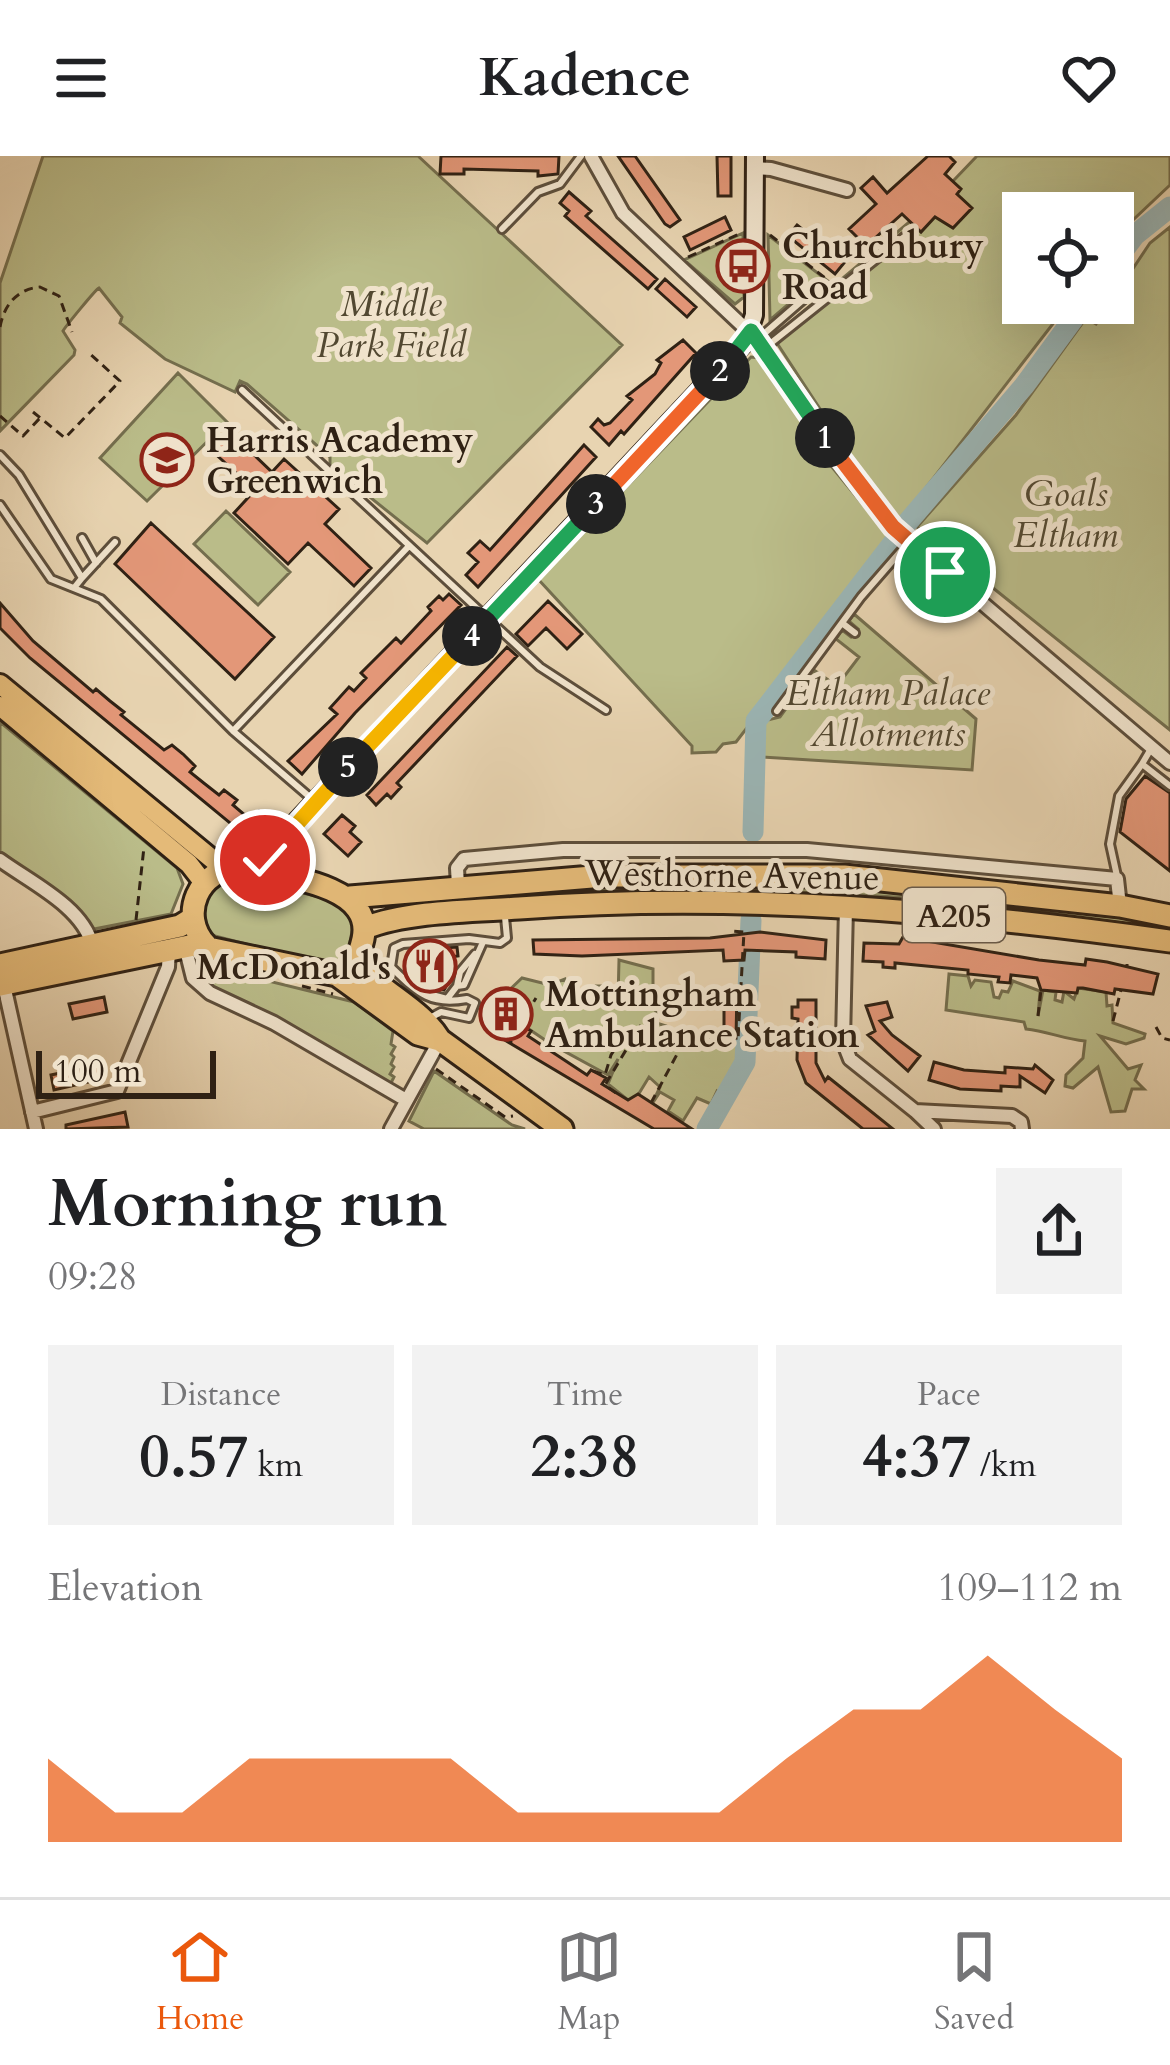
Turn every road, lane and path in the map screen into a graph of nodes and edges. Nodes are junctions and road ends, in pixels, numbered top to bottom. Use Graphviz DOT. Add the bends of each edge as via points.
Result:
graph roads {
  1 [pos="580,156"];
  2 [pos="591,156"];
  3 [pos="755,162"];
  4 [pos="847,190"];
  5 [pos="755,224"];
  6 [pos="502,229"];
  7 [pos="904,237"];
  8 [pos="681,260"];
  9 [pos="811,293"];
  10 [pos="0,327"];
  11 [pos="72,332"];
  12 [pos="758,339"];
  13 [pos="90,354"];
  14 [pos="242,390"];
  15 [pos="33,412"];
  16 [pos="0,416"];
  17 [pos="40,418"];
  18 [pos="0,454"];
  19 [pos="0,505"];
  20 [pos="82,538"];
  21 [pos="116,542"];
  22 [pos="909,542"];
  23 [pos="408,547"];
  24 [pos="96,563"];
  25 [pos="82,578"];
  26 [pos="74,588"];
  27 [pos="489,618"];
  28 [pos="842,623"];
  29 [pos="855,633"];
  30 [pos="0,684"];
  31 [pos="0,706"];
  32 [pos="606,710"];
  33 [pos="777,711"];
  34 [pos="232,731"];
  35 [pos="1152,748"];
  36 [pos="1170,763"];
  37 [pos="1142,764"];
  38 [pos="1170,786"];
  39 [pos="316,802"];
  40 [pos="145,844"];
  41 [pos="0,860"];
  42 [pos="223,868"];
  43 [pos="262,873"];
  44 [pos="1117,879"];
  45 [pos="458,880"];
  46 [pos="203,881"];
  47 [pos="350,897"];
  48 [pos="846,906"];
  49 [pos="1120,906"];
  50 [pos="504,909"];
  51 [pos="1170,916"];
  52 [pos="193,918"];
  53 [pos="137,924"];
  54 [pos="365,928"];
  55 [pos="732,934"];
  56 [pos="1170,941"];
  57 [pos="483,942"];
  58 [pos="415,943"];
  59 [pos="92,945"];
  60 [pos="186,947"];
  61 [pos="356,961"];
  62 [pos="337,975"];
  63 [pos="1,978"];
  64 [pos="404,978"];
  65 [pos="1042,990"];
  66 [pos="1121,990"];
  67 [pos="421,992"];
  68 [pos="536,998"];
  69 [pos="1038,1016"];
  70 [pos="1113,1021"];
  71 [pos="434,1024"];
  72 [pos="640,1025"];
  73 [pos="1156,1028"];
  74 [pos="627,1029"];
  75 [pos="492,1034"];
  76 [pos="501,1038"];
  77 [pos="727,1038"];
  78 [pos="1170,1040"];
  79 [pos="512,1043"];
  80 [pos="682,1045"];
  81 [pos="436,1069"];
  82 [pos="593,1071"];
  83 [pos="616,1093"];
  84 [pos="406,1100"];
  85 [pos="651,1103"];
  86 [pos="915,1111"];
  87 [pos="32,1112"];
  88 [pos="514,1116"];
  89 [pos="36,1129"];
  90 [pos="391,1129"];
  91 [pos="562,1129"];
  92 [pos="934,1129"];
  93 [pos="1022,1129"];
  1 -- 6 [label="lane" via="560,184 538,192"];
  2 -- 12 [label="street" via="623,213"];
  3 -- 4 [label="street"];
  3 -- 5 [label="street"];
  5 -- 8 [label="path"];
  5 -- 9 [label="path" via="829,281"];
  5 -- 12 [label="street"];
  7 -- 12 [label="lane"];
  9 -- 12 [label="lane"];
  10 -- 11 [label="path" via="20,292 40,286 59,296"];
  12 -- 22 [label="street"];
  12 -- 27 [label="street"];
  13 -- 17 [label="path" via="120,381 64,438"];
  14 -- 23 [label="lane"];
  15 -- 17 [label="path"];
  16 -- 17 [label="path" via="23,436"];
  18 -- 25 [label="lane"];
  19 -- 26 [label="lane" via="51,579"];
  20 -- 24 [label="lane"];
  21 -- 24 [label="lane"];
  22 -- 28 [label="lane"];
  22 -- 35 [label="street"];
  23 -- 27 [label="lane"];
  23 -- 34 [label="lane"];
  24 -- 25 [label="lane"];
  25 -- 26 [label="lane"];
  26 -- 34 [label="lane" via="100,599"];
  27 -- 32 [label="lane" via="540,667"];
  27 -- 39 [label="street"];
  28 -- 29 [label="lane"];
  28 -- 33 [label="lane"];
  30 -- 42 [label="main road"];
  31 -- 46 [label="main road"];
  34 -- 39 [label="lane"];
  35 -- 36 [label="street"];
  35 -- 37 [label="lane"];
  37 -- 38 [label="lane"];
  37 -- 44 [label="lane" via="1119,796 1110,844"];
  39 -- 43 [label="street" via="270,850"];
  40 -- 53 [label="path"];
  41 -- 59 [label="street" via="77,917"];
  42 -- 43 [label="highway, A205"];
  42 -- 46 [label="highway"];
  43 -- 47 [label="highway, A205"];
  44 -- 45 [label="street, Westhorne Avenue" via="734,848 464,859"];
  44 -- 49 [label="street"];
  45 -- 47 [label="highway, Westhorne Avenue / A205"];
  45 -- 49 [label="highway, Westhorne Avenue / A205" via="844,876"];
  46 -- 52 [label="highway"];
  47 -- 54 [label="highway"];
  48 -- 50 [label="highway, Westhorne Avenue / A205" via="652,901"];
  48 -- 56 [label="highway, Westhorne Avenue / A205"];
  48 -- 86 [label="street" via="844,1047"];
  49 -- 51 [label="highway, Westhorne Avenue / A205"];
  50 -- 54 [label="highway, Westhorne Avenue / A205"];
  50 -- 57 [label="lane" via="507,938"];
  52 -- 59 [label="highway"];
  52 -- 60 [label="highway"];
  54 -- 61 [label="highway"];
  55 -- 77 [label="path" via="747,936 738,1040"];
  57 -- 58 [label="lane"];
  57 -- 67 [label="lane" via="469,981 447,999"];
  58 -- 64 [label="path"];
  58 -- 64 [label="lane" via="390,956"];
  59 -- 63 [label="highway"];
  60 -- 62 [label="highway"];
  60 -- 63 [label="highway"];
  60 -- 84 [label="street" via="194,978 210,993"];
  60 -- 87 [label="street" via="168,967 117,1091"];
  61 -- 62 [label="highway"];
  61 -- 71 [label="highway"];
  62 -- 71 [label="highway" via="418,1034"];
  63 -- 87 [label="street"];
  64 -- 67 [label="lane"];
  65 -- 69 [label="path"];
  66 -- 70 [label="path"];
  67 -- 71 [label="lane" via="441,1004 467,999 476,1006 466,1019"];
  68 -- 79 [label="path" via="505,1037"];
  71 -- 84 [label="street"];
  71 -- 91 [label="highway"];
  72 -- 83 [label="path" via="605,1084"];
  73 -- 78 [label="path"];
  74 -- 82 [label="path" via="605,1076"];
  75 -- 76 [label="path"];
  80 -- 85 [label="path"];
  81 -- 88 [label="path"];
  84 -- 90 [label="street"];
  86 -- 92 [label="street"];
  86 -- 93 [label="street" via="1012,1116"];
  87 -- 89 [label="street"];
}
